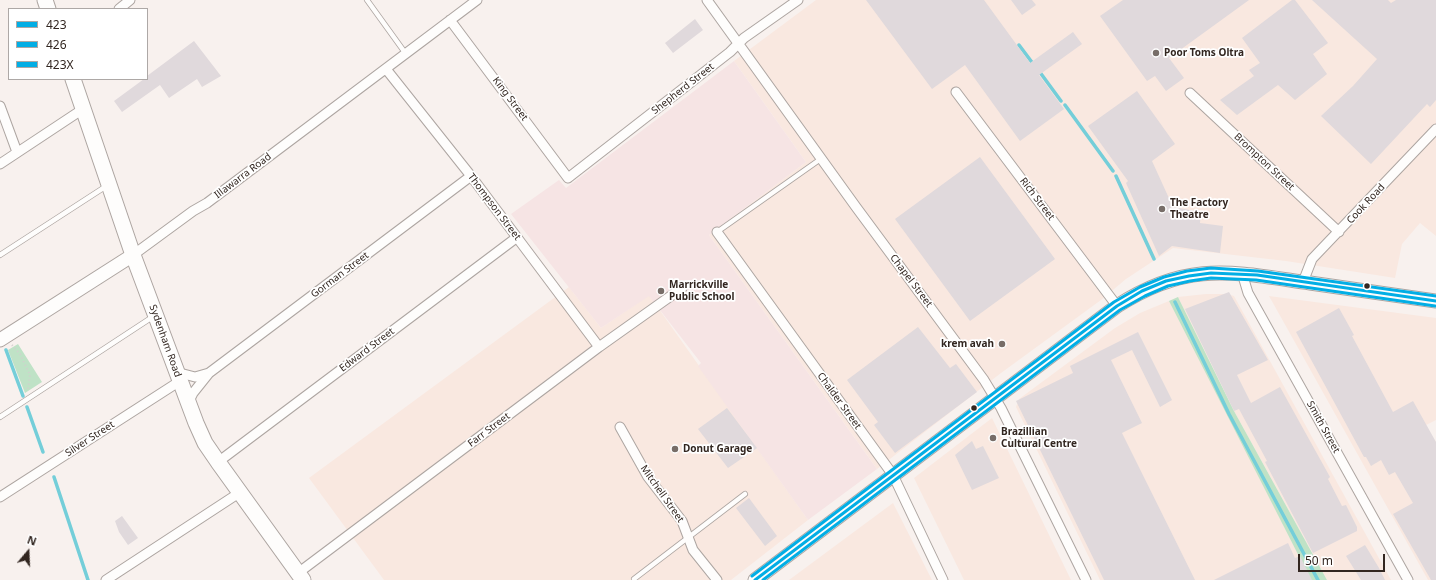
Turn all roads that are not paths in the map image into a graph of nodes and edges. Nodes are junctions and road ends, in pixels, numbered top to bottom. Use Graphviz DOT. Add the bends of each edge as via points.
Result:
graph roads {
  1 [pos="130,0"];
  2 [pos="367,0"];
  3 [pos="477,0"];
  4 [pos="707,0"];
  5 [pos="798,0"];
  6 [pos="119,8"];
  7 [pos="450,20"];
  8 [pos="739,43"];
  9 [pos="406,54"];
  10 [pos="386,69"];
  11 [pos="73,80"];
  12 [pos="956,92"];
  13 [pos="1190,93"];
  14 [pos="0,106"];
  15 [pos="83,109"];
  16 [pos="1436,129"];
  17 [pos="17,152"];
  18 [pos="822,158"];
  19 [pos="0,164"];
  20 [pos="471,176"];
  21 [pos="568,178"];
  22 [pos="109,184"];
  23 [pos="717,232"];
  24 [pos="1339,232"];
  25 [pos="516,238"];
  26 [pos="134,254"];
  27 [pos="0,255"];
  28 [pos="1242,273"];
  29 [pos="1303,282"];
  30 [pos="682,288"];
  31 [pos="1436,301"];
  32 [pos="1117,306"];
  33 [pos="156,316"];
  34 [pos="3,338"];
  35 [pos="598,348"];
  36 [pos="210,373"];
  37 [pos="178,376"];
  38 [pos="996,398"];
  39 [pos="188,404"];
  40 [pos="0,417"];
  41 [pos="620,428"];
  42 [pos="218,462"];
  43 [pos="893,475"];
  44 [pos="239,493"];
  45 [pos="745,494"];
  46 [pos="0,497"];
  47 [pos="689,538"];
  48 [pos="300,577"];
  49 [pos="634,579"];
  50 [pos="106,580"];
  51 [pos="717,580"];
  52 [pos="755,580"];
  53 [pos="943,580"];
  54 [pos="1086,580"];
  55 [pos="1408,580"];
  1 -- 6 [label="street"];
  2 -- 9 [label="lane"];
  3 -- 7 [label="street, Illawarra Road"];
  4 -- 8 [label="street, Chapel Street"];
  5 -- 8 [label="street, Shepherd Street"];
  7 -- 9 [label="street, Illawarra Road"];
  7 -- 21 [label="street, King Street"];
  8 -- 18 [label="street, Chapel Street"];
  8 -- 21 [label="street, Shepherd Street"];
  9 -- 10 [label="street, Illawarra Road"];
  10 -- 20 [label="street, Thompson Street"];
  10 -- 26 [label="street, Illawarra Road" via="207,203"];
  11 -- 15 [label="main road, Sydenham Road"];
  12 -- 32 [label="street, Rich Street"];
  13 -- 24 [label="street, Brompton Street"];
  14 -- 17 [label="street"];
  15 -- 17 [label="street"];
  15 -- 22 [label="main road, Sydenham Road"];
  16 -- 24 [label="street, Cook Road"];
  17 -- 19 [label="street"];
  18 -- 23 [label="lane"];
  18 -- 38 [label="street, Chapel Street"];
  20 -- 25 [label="street, Thompson Street"];
  20 -- 36 [label="street, Gorman Street"];
  22 -- 26 [label="main road, Sydenham Road"];
  22 -- 27 [label="lane"];
  23 -- 43 [label="street, Chalder Street"];
  24 -- 29 [label="street, Cook Road" via="1312,259"];
  25 -- 35 [label="street, Thompson Street"];
  25 -- 42 [label="street, Edward Street"];
  26 -- 33 [label="main road, Sydenham Road"];
  26 -- 34 [label="main road, Illawarra Road"];
  28 -- 29 [label="main road"];
  28 -- 32 [label="main road" via="1216,272 1173,279 1144,290"];
  28 -- 55 [label="street, Smith Street" via="1248,294"];
  29 -- 31 [label="main road"];
  30 -- 35 [label="street, Farr Street"];
  32 -- 38 [label="main road"];
  33 -- 37 [label="main road, Sydenham Road"];
  33 -- 40 [label="lane"];
  35 -- 48 [label="street, Farr Street"];
  36 -- 37 [label="street, Gorman Street" via="195,377"];
  36 -- 39 [label="street, Gorman Street" via="193,393"];
  37 -- 39 [label="main road, Sydenham Road"];
  37 -- 46 [label="street, Silver Street"];
  38 -- 43 [label="main road"];
  38 -- 54 [label="street, Chapel Street"];
  39 -- 42 [label="main road, Sydenham Road" via="205,443"];
  41 -- 47 [label="street, Mitchell Street" via="648,478 682,521"];
  42 -- 44 [label="main road, Sydenham Road"];
  43 -- 52 [label="main road"];
  43 -- 53 [label="street, Chalder Street"];
  44 -- 48 [label="main road, Sydenham Road"];
  44 -- 50 [label="street"];
  45 -- 47 [label="lane"];
  47 -- 49 [label="lane"];
  47 -- 51 [label="street, Mitchell Street" via="693,550"];
}
